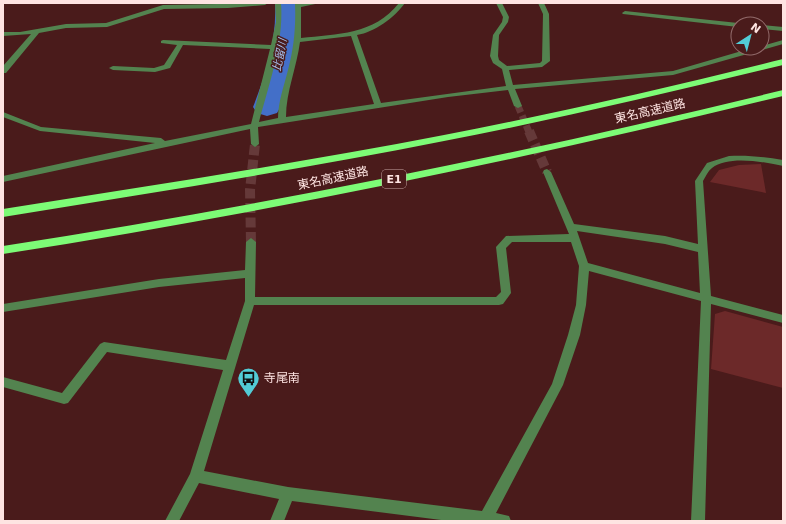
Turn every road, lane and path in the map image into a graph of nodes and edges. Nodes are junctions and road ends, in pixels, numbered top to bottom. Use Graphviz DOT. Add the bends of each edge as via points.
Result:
graph roads {
  1 [pos="265,3"];
  2 [pos="278,3"];
  3 [pos="317,3"];
  4 [pos="402,3"];
  5 [pos="499,3"];
  6 [pos="541,3"];
  7 [pos="298,4"];
  8 [pos="625,13"];
  9 [pos="730,24"];
  10 [pos="770,28"];
  11 [pos="783,29"];
  12 [pos="37,31"];
  13 [pos="353,33"];
  14 [pos="3,34"];
  15 [pos="297,40"];
  16 [pos="163,42"];
  17 [pos="783,42"];
  18 [pos="180,43"];
  19 [pos="770,46"];
  20 [pos="274,47"];
  21 [pos="732,56"];
  22 [pos="783,62"];
  23 [pos="113,68"];
  24 [pos="505,68"];
  25 [pos="3,71"];
  26 [pos="510,87"];
  27 [pos="783,93"];
  28 [pos="378,106"];
  29 [pos="518,106"];
  30 [pos="3,114"];
  31 [pos="282,120"];
  32 [pos="254,126"];
  33 [pos="170,142"];
  34 [pos="255,144"];
  35 [pos="783,163"];
  36 [pos="547,172"];
  37 [pos="3,179"];
  38 [pos="3,213"];
  39 [pos="570,227"];
  40 [pos="574,238"];
  41 [pos="251,242"];
  42 [pos="703,249"];
  43 [pos="3,250"];
  44 [pos="584,266"];
  45 [pos="252,273"];
  46 [pos="706,298"];
  47 [pos="250,301"];
  48 [pos="3,308"];
  49 [pos="783,319"];
  50 [pos="230,366"];
  51 [pos="3,382"];
  52 [pos="196,476"];
  53 [pos="288,494"];
  54 [pos="485,520"];
  55 [pos="172,521"];
  56 [pos="277,521"];
  57 [pos="504,521"];
  58 [pos="698,521"];
  1 -- 12 [label="street" via="163,7 107,25 66,26"];
  2 -- 20 [label="street" via="279,22"];
  3 -- 7 [label="street"];
  4 -- 13 [label="street" via="392,14 360,33"];
  5 -- 24 [label="street" via="506,17 496,35 494,56"];
  6 -- 24 [label="street" via="546,14 546,61 542,65"];
  7 -- 15 [label="street" via="300,18"];
  8 -- 9 [label="street"];
  10 -- 11 [label="street"];
  12 -- 14 [label="street"];
  12 -- 25 [label="street"];
  13 -- 15 [label="street"];
  13 -- 28 [label="street"];
  15 -- 31 [label="street" via="282,108"];
  16 -- 18 [label="street"];
  17 -- 19 [label="street"];
  18 -- 20 [label="street"];
  18 -- 23 [label="street" via="167,66 155,70"];
  20 -- 32 [label="street" via="268,79"];
  21 -- 26 [label="street" via="673,72"];
  22 -- 38 [label="highway, 東名高速道路" via="560,114 398,146"];
  24 -- 26 [label="street"];
  26 -- 28 [label="street"];
  26 -- 29 [label="street"];
  27 -- 43 [label="highway, 東名高速道路 / E1" via="558,145 286,201"];
  28 -- 31 [label="street"];
  30 -- 33 [label="street" via="40,129"];
  31 -- 32 [label="street"];
  32 -- 33 [label="street"];
  32 -- 34 [label="street"];
  33 -- 37 [label="street"];
  35 -- 42 [label="street" via="758,159 731,159 711,165 703,173 699,181"];
  36 -- 39 [label="street"];
  39 -- 40 [label="street"];
  39 -- 42 [label="street" via="665,240"];
  40 -- 44 [label="street"];
  40 -- 47 [label="street" via="509,238 500,247 506,293 499,300"];
  41 -- 45 [label="street"];
  42 -- 46 [label="street"];
  44 -- 46 [label="street"];
  44 -- 54 [label="street" via="581,305 557,385"];
  45 -- 47 [label="street"];
  45 -- 48 [label="street" via="159,283"];
  46 -- 49 [label="street"];
  46 -- 58 [label="street"];
  47 -- 50 [label="street"];
  50 -- 51 [label="street" via="104,347 64,399"];
  50 -- 52 [label="street"];
  52 -- 53 [label="street"];
  52 -- 55 [label="street"];
  53 -- 54 [label="street"];
  53 -- 56 [label="street"];
  54 -- 57 [label="street"];
}
